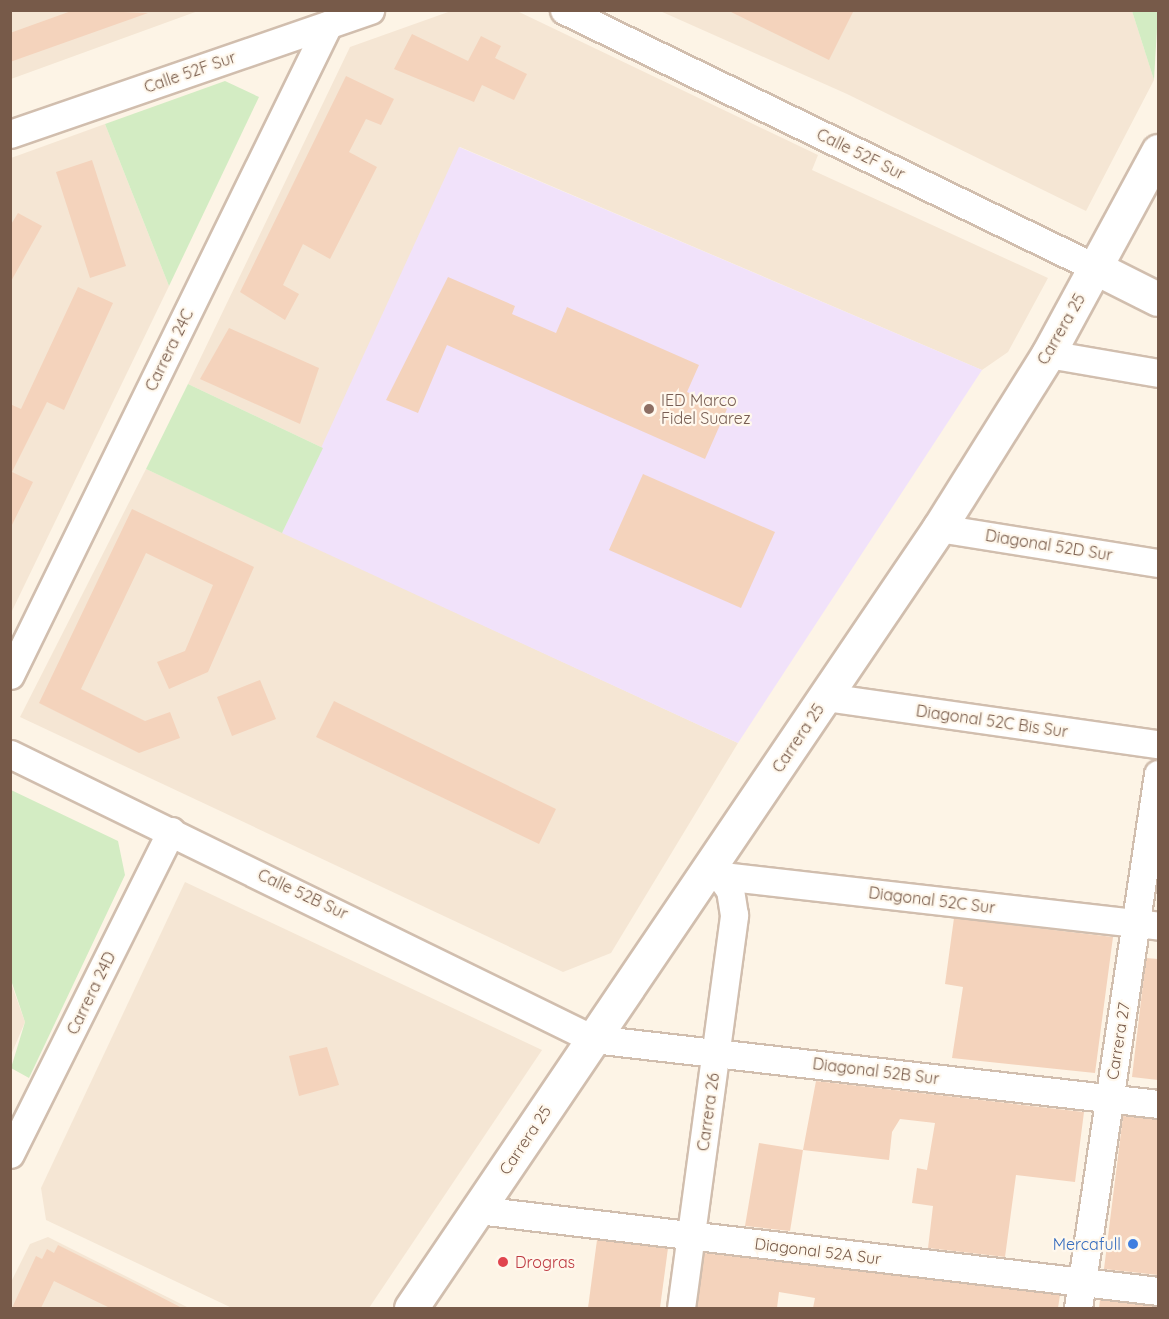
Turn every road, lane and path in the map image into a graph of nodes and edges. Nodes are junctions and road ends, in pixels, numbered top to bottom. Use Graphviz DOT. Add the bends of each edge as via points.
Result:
graph roads {
  1 [pos="370,10"];
  2 [pos="564,10"];
  3 [pos="328,25"];
  4 [pos="10,134"];
  5 [pos="1158,151"];
  6 [pos="1096,268"];
  7 [pos="1158,299"];
  8 [pos="1048,354"];
  9 [pos="1158,373"];
  10 [pos="939,528"];
  11 [pos="1158,562"];
  12 [pos="10,675"];
  13 [pos="826,697"];
  14 [pos="1158,744"];
  15 [pos="10,754"];
  16 [pos="1158,774"];
  17 [pos="171,831"];
  18 [pos="712,875"];
  19 [pos="759,881"];
  20 [pos="734,915"];
  21 [pos="1147,925"];
  22 [pos="593,1039"];
  23 [pos="716,1053"];
  24 [pos="1109,1099"];
  25 [pos="1158,1104"];
  26 [pos="10,1154"];
  27 [pos="477,1210"];
  28 [pos="691,1237"];
  29 [pos="1158,1291"];
  30 [pos="1080,1295"];
  31 [pos="411,1308"];
  32 [pos="681,1308"];
  1 -- 3 [label="street, Calle 52F Sur"];
  2 -- 6 [label="street, Calle 52F Sur"];
  3 -- 4 [label="street, Calle 52F Sur"];
  3 -- 12 [label="street, Carrera 24C"];
  5 -- 6 [label="street, Carrera 25"];
  6 -- 7 [label="street, Calle 52F Sur"];
  6 -- 8 [label="street, Carrera 25"];
  8 -- 9 [label="street"];
  8 -- 10 [label="street, Carrera 25"];
  10 -- 11 [label="street, Diagonal 52D Sur"];
  10 -- 13 [label="street, Carrera 25"];
  13 -- 14 [label="street, Diagonal 52C Bis Sur"];
  13 -- 18 [label="street, Carrera 25"];
  15 -- 17 [label="street, Calle 52B Sur"];
  16 -- 21 [label="street, Carrera 27"];
  17 -- 22 [label="street, Calle 52B Sur"];
  17 -- 26 [label="street, Carrera 24D"];
  18 -- 19 [label="street, Diagonal 52C Sur"];
  18 -- 20 [label="street, Carrera 26" via="730,890"];
  18 -- 22 [label="street, Carrera 25"];
  19 -- 20 [label="street, Carrera 26"];
  19 -- 21 [label="street, Diagonal 52C Sur"];
  20 -- 23 [label="street, Carrera 26"];
  21 -- 24 [label="street, Carrera 27"];
  22 -- 23 [label="street, Diagonal 52B Sur"];
  22 -- 27 [label="street, Carrera 25"];
  23 -- 24 [label="street, Diagonal 52B Sur"];
  23 -- 28 [label="street, Carrera 26"];
  24 -- 25 [label="street, Diagonal 52B Sur"];
  24 -- 30 [label="street, Carrera 27"];
  27 -- 28 [label="street, Diagonal 52A Sur"];
  27 -- 31 [label="street, Carrera 25"];
  28 -- 30 [label="street, Diagonal 52A Sur"];
  28 -- 32 [label="street, Carrera 26"];
  29 -- 30 [label="street, Diagonal 52A Sur"];
}
